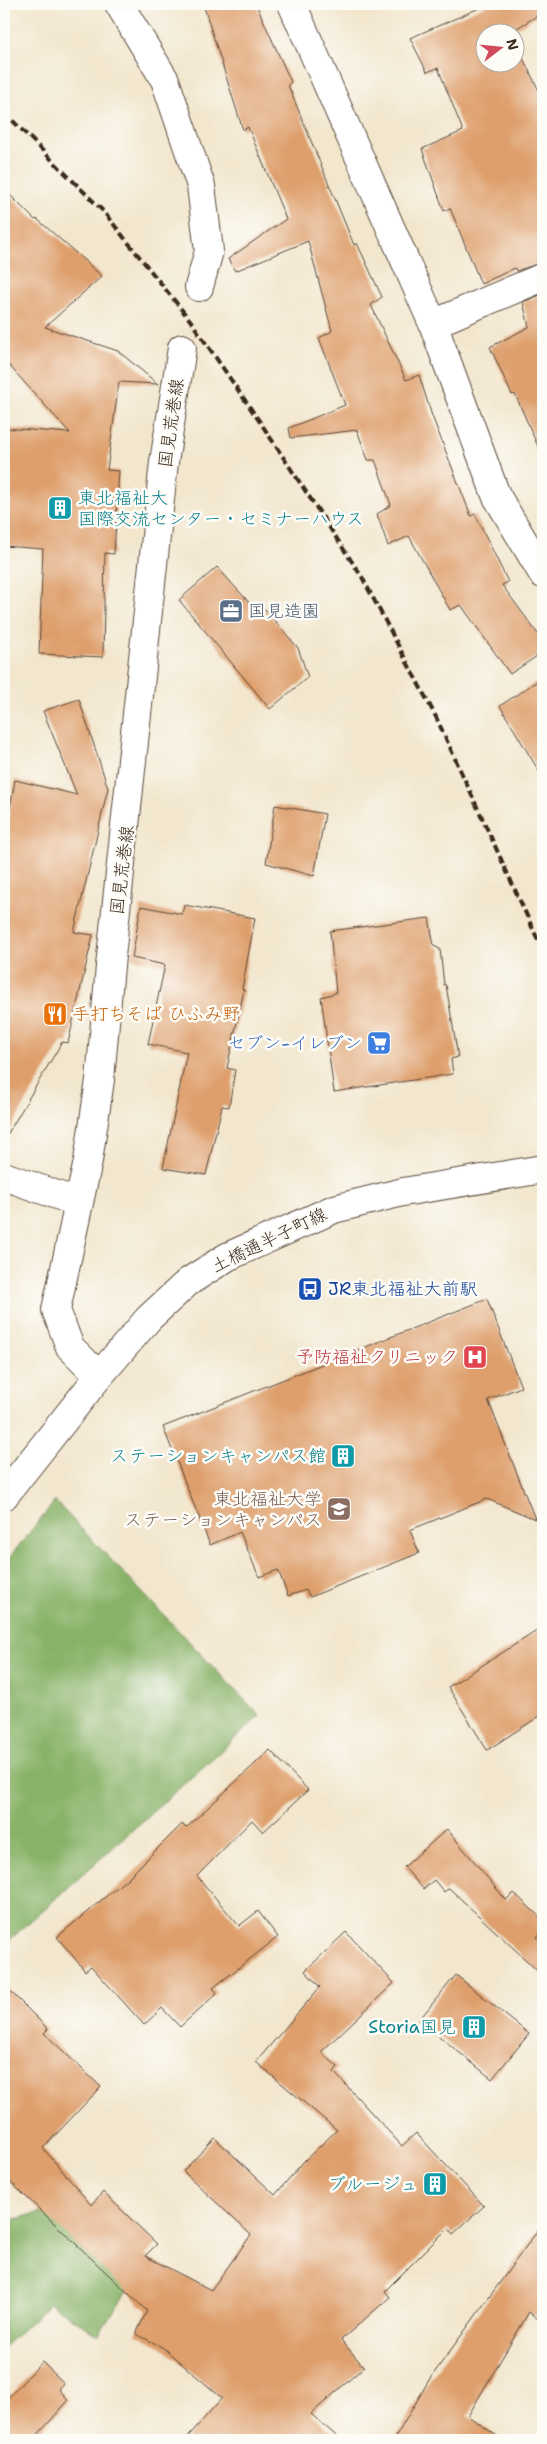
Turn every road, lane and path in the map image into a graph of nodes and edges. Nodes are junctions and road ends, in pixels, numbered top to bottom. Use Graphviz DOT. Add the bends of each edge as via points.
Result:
graph roads {
  1 [pos="119,4"];
  2 [pos="292,4"];
  3 [pos="543,277"];
  4 [pos="199,287"];
  5 [pos="433,324"];
  6 [pos="182,348"];
  7 [pos="543,574"];
  8 [pos="543,1169"];
  9 [pos="4,1176"];
  10 [pos="79,1203"];
  11 [pos="99,1376"];
  12 [pos="4,1496"];
  1 -- 4 [label="street" via="165,80 201,186 209,251"];
  2 -- 5 [label="street"];
  3 -- 5 [label="street"];
  5 -- 7 [label="street" via="496,495"];
  6 -- 10 [label="street, 国見荒巻線" via="164,462 100,1080"];
  8 -- 11 [label="street, 土橋通半子町線" via="403,1192 334,1209 227,1257 172,1295"];
  9 -- 10 [label="street"];
  10 -- 11 [label="street, 国見荒巻線" via="56,1310 70,1347"];
  11 -- 12 [label="street, 土橋通半子町線"];
}
